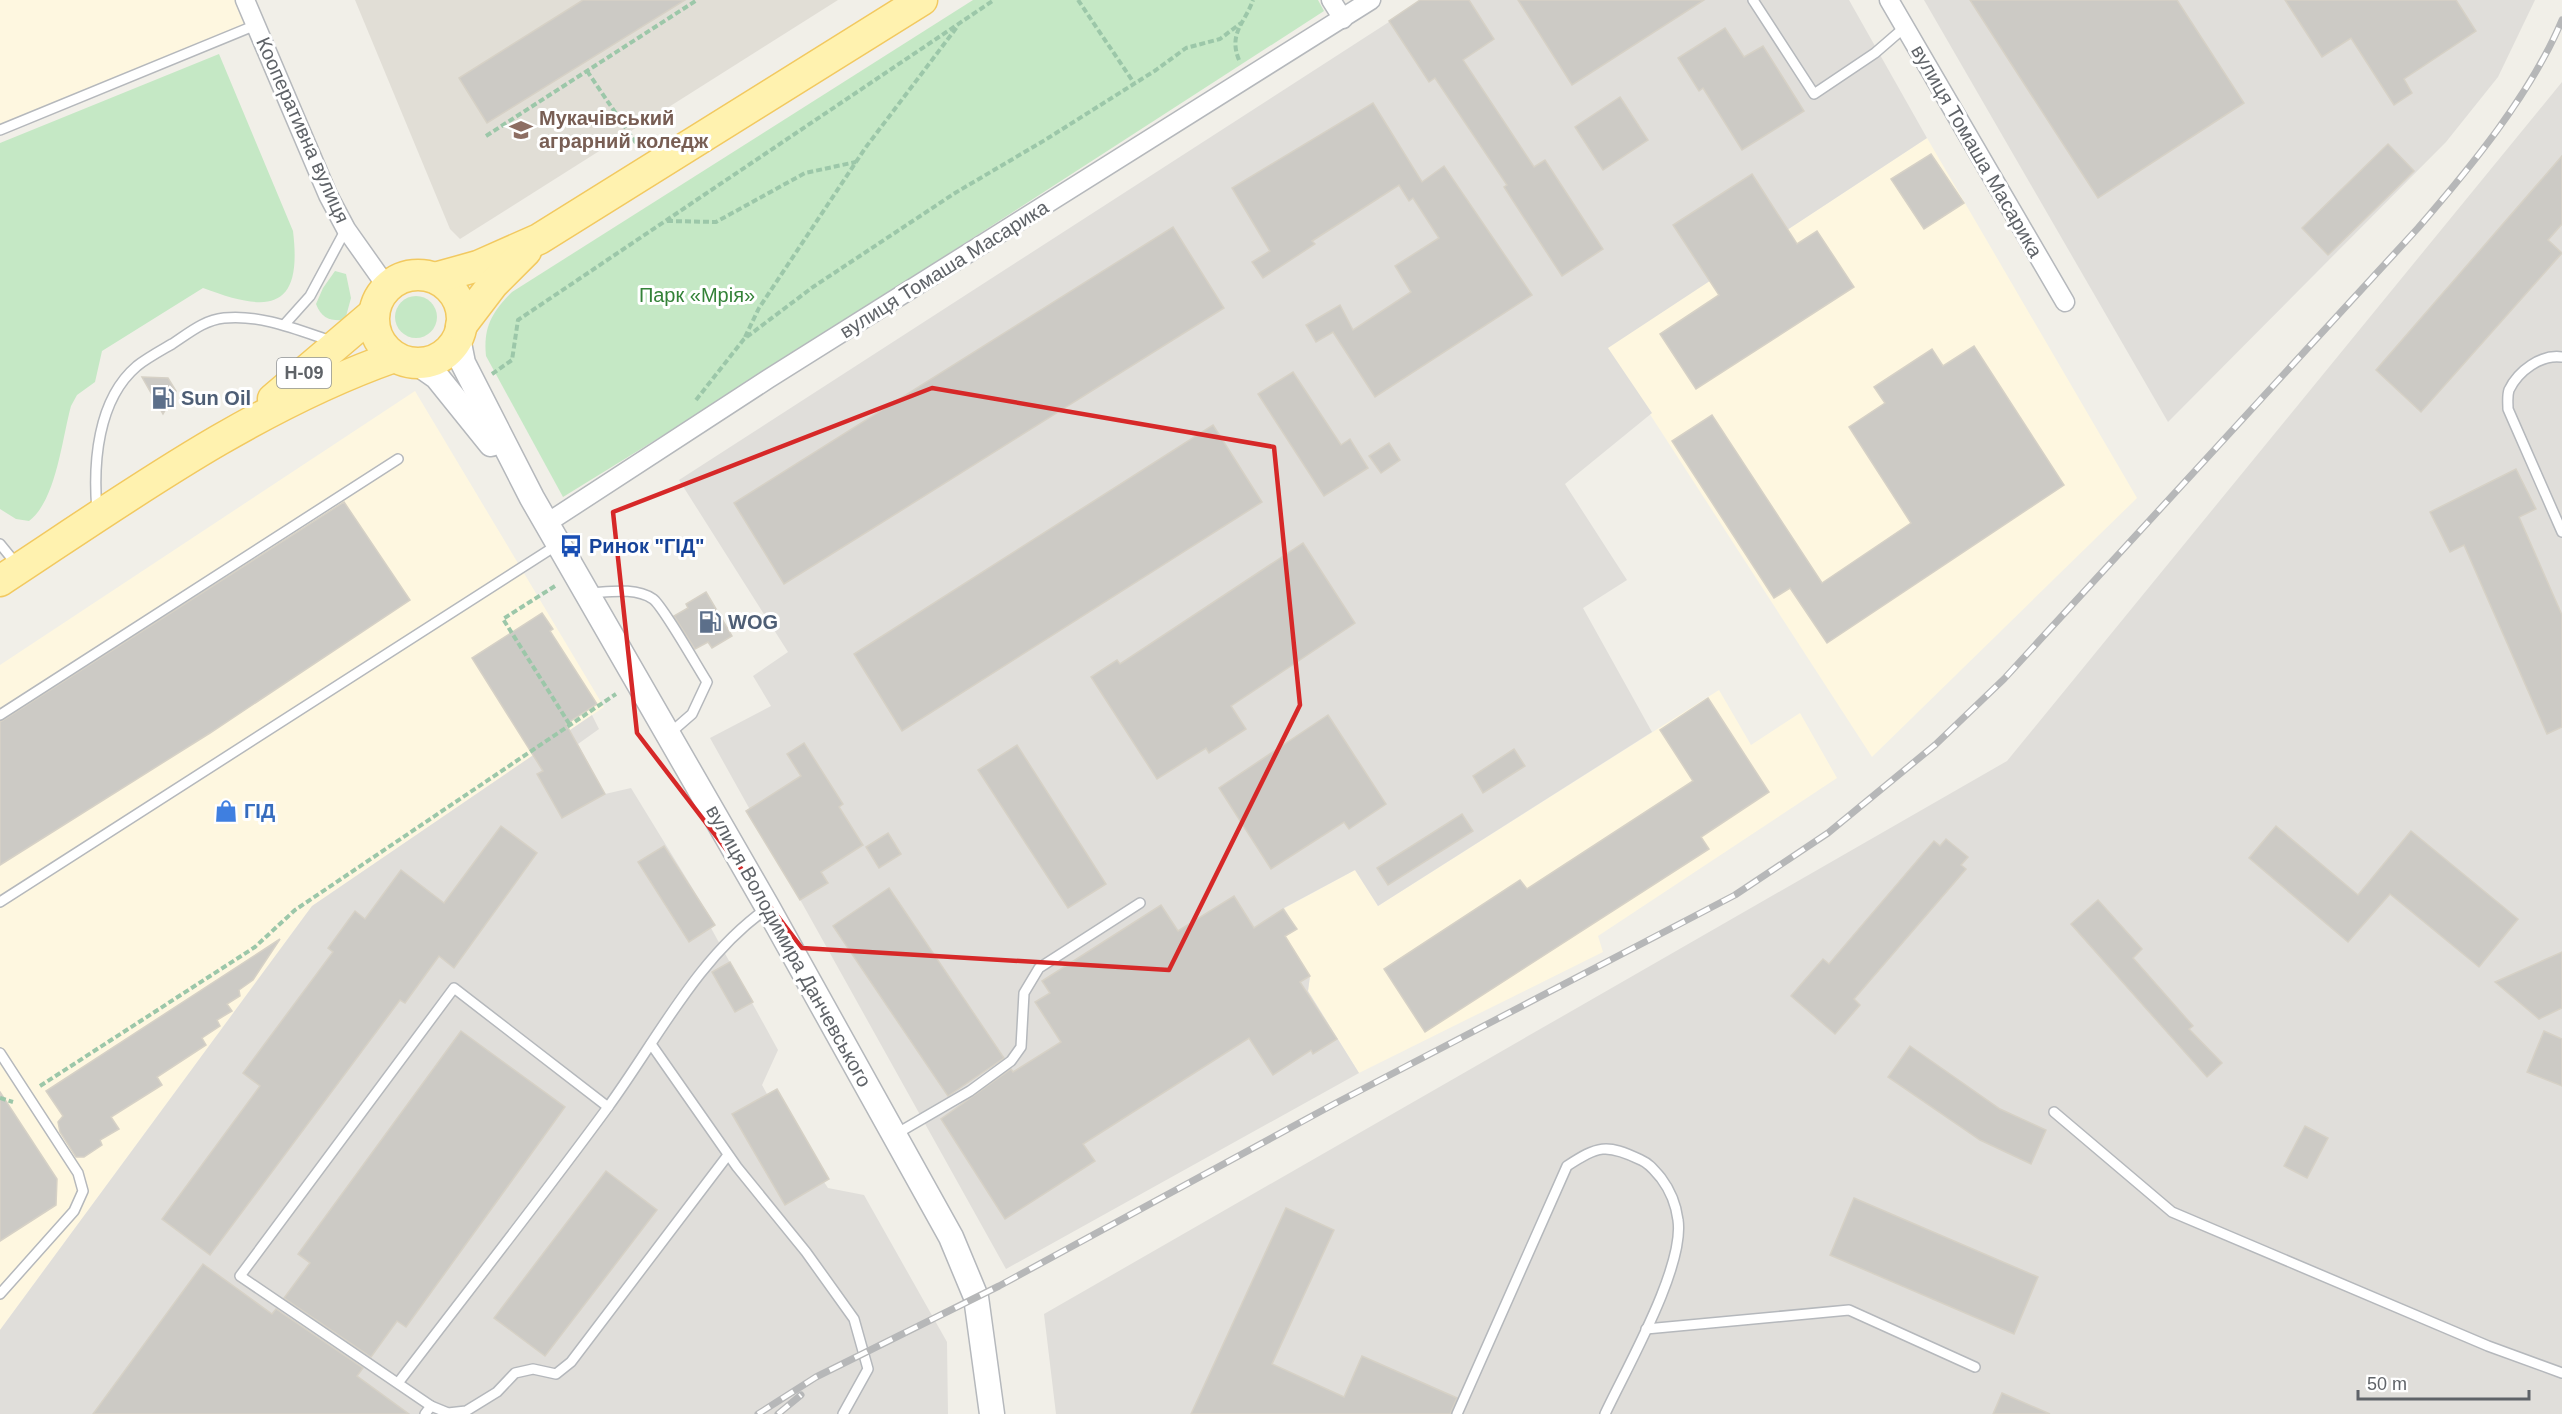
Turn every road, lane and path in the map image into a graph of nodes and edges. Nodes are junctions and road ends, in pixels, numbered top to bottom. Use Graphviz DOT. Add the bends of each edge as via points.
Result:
graph roads {
  1 [pos="245,0"];
  2 [pos="922,0"];
  3 [pos="994,0"];
  4 [pos="1078,0"];
  5 [pos="1252,0"];
  6 [pos="1331,0"];
  7 [pos="1371,0"];
  8 [pos="1753,0"];
  9 [pos="1889,0"];
  10 [pos="695,1"];
  11 [pos="1343,19"];
  12 [pos="1240,23"];
  13 [pos="959,24"];
  14 [pos="256,25"];
  15 [pos="1905,27"];
  16 [pos="587,71"];
  17 [pos="1246,80"];
  18 [pos="1134,82"];
  19 [pos="0,130"];
  20 [pos="486,136"];
  21 [pos="638,146"];
  22 [pos="856,162"];
  23 [pos="665,221"];
  24 [pos="346,229"];
  25 [pos="539,239"];
  26 [pos="435,278"];
  27 [pos="387,287"];
  28 [pos="2065,302"];
  29 [pos="374,313"];
  30 [pos="284,325"];
  31 [pos="460,332"];
  32 [pos="744,339"];
  33 [pos="339,344"];
  34 [pos="2562,357"];
  35 [pos="405,360"];
  36 [pos="474,387"];
  37 [pos="234,432"];
  38 [pos="687,432"];
  39 [pos="398,459"];
  40 [pos="532,498"];
  41 [pos="98,517"];
  42 [pos="547,523"];
  43 [pos="2562,532"];
  44 [pos="0,544"];
  45 [pos="559,544"];
  46 [pos="10,575"];
  47 [pos="555,586"];
  48 [pos="589,593"];
  49 [pos="616,694"];
  50 [pos="0,715"];
  51 [pos="570,725"];
  52 [pos="669,734"];
  53 [pos="0,902"];
  54 [pos="1140,903"];
  55 [pos="768,908"];
  56 [pos="651,1044"];
  57 [pos="0,1053"];
  58 [pos="27,1094"];
  59 [pos="0,1098"];
  60 [pos="608,1107"];
  61 [pos="2054,1112"];
  62 [pos="895,1135"];
  63 [pos="728,1155"];
  64 [pos="0,1294"];
  65 [pos="1646,1329"];
  66 [pos="1975,1367"];
  67 [pos="2562,1373"];
  68 [pos="398,1383"];
  69 [pos="428,1410"];
  70 [pos="843,1414"];
  71 [pos="992,1414"];
  72 [pos="1457,1414"];
  73 [pos="1605,1414"];
  1 -- 14 [label="street, Кооперативна вулиця"];
  2 -- 25 [label="main road, Н-09"];
  3 -- 13 [label="path"];
  4 -- 18 [label="path"];
  5 -- 12 [label="path"];
  6 -- 11 [label="street"];
  7 -- 11 [label="street, вулиця Томаша Масарика"];
  8 -- 15 [label="lane" via="1814,94 1875,53"];
  9 -- 15 [label="street, вулиця Томаша Масарика"];
  10 -- 16 [label="path"];
  11 -- 17 [label="street, вулиця Томаша Масарика"];
  12 -- 17 [label="path" via="1233,46"];
  12 -- 18 [label="path" via="1220,39 1186,48"];
  13 -- 22 [label="path"];
  13 -- 23 [label="path"];
  14 -- 19 [label="lane"];
  14 -- 24 [label="street, Кооперативна вулиця"];
  15 -- 28 [label="street, вулиця Томаша Масарика"];
  16 -- 20 [label="path"];
  16 -- 21 [label="path"];
  17 -- 38 [label="street, вулиця Томаша Масарика"];
  18 -- 32 [label="path" via="888,237"];
  22 -- 23 [label="path" via="805,173 716,222"];
  22 -- 32 [label="path" via="759,308"];
  23 -- 36 [label="path" via="518,320 512,360"];
  24 -- 27 [label="street, Кооперативна вулиця"];
  24 -- 30 [label="lane" via="310,296"];
  25 -- 26 [label="main road, Н-09" via="478,266"];
  25 -- 31 [label="main road, Н-09" via="493,284"];
  26 -- 27 [label="main road, Н-09" via="410,275"];
  26 -- 31 [label="main road" via="459,302"];
  27 -- 29 [label="main road, Н-09"];
  29 -- 33 [label="main road, Н-09"];
  29 -- 35 [label="main road" via="378,339"];
  30 -- 33 [label="lane"];
  30 -- 41 [label="lane" via="226,318 207,321 136,367 118,390 102,428 95,456"];
  31 -- 35 [label="main road, Н-09" via="445,354 427,362"];
  31 -- 36 [label="street, вулиця Володимира Данчевського" via="463,363"];
  32 -- 38 [label="path" via="694,404"];
  33 -- 37 [label="main road, Н-09"];
  34 -- 43 [label="lane" via="2537,360 2518,376 2508,392 2514,424"];
  35 -- 37 [label="main road, Н-09" via="356,370"];
  35 -- 40 [label="street, вулиця Володимира Данчевського" via="437,377"];
  36 -- 40 [label="street, вулиця Володимира Данчевського"];
  37 -- 41 [label="main road, Н-09"];
  38 -- 42 [label="street, вулиця Томаша Масарика"];
  39 -- 50 [label="lane"];
  40 -- 42 [label="street, вулиця Володимира Данчевського"];
  41 -- 46 [label="main road, Н-09"];
  42 -- 45 [label="street, вулиця Володимира Данчевського"];
  44 -- 46 [label="lane"];
  45 -- 48 [label="street, вулиця Володимира Данчевського"];
  45 -- 53 [label="lane"];
  47 -- 51 [label="path" via="503,619"];
  48 -- 52 [label="street, вулиця Володимира Данчевського"];
  48 -- 52 [label="lane" via="622,591 655,600 707,682 692,714"];
  49 -- 51 [label="path"];
  51 -- 58 [label="path" via="295,910 255,947"];
  52 -- 55 [label="street, вулиця Володимира Данчевського"];
  54 -- 62 [label="lane" via="1039,968 1024,993 1021,1047 1011,1061 970,1091"];
  55 -- 56 [label="lane" via="747,922 708,965"];
  55 -- 62 [label="street, вулиця Володимира Данчевського"];
  56 -- 60 [label="lane"];
  56 -- 63 [label="lane"];
  57 -- 58 [label="lane"];
  58 -- 59 [label="path" via="16,1102"];
  58 -- 64 [label="lane" via="78,1173 83,1191 74,1211"];
  60 -- 68 [label="lane"];
  60 -- 68 [label="lane" via="454,988 240,1276"];
  61 -- 67 [label="lane" via="2172,1212 2488,1346"];
  62 -- 71 [label="street, вулиця Володимира Данчевського" via="951,1237 976,1297"];
  63 -- 69 [label="lane" via="571,1362 556,1374 533,1369 515,1373 497,1392 466,1411"];
  63 -- 70 [label="lane" via="807,1252 854,1319 868,1369"];
  65 -- 66 [label="lane" via="1849,1310"];
  65 -- 72 [label="lane" via="1675,1254 1679,1221 1671,1191 1649,1164 1622,1150 1595,1148 1567,1166"];
  65 -- 73 [label="lane"];
  68 -- 69 [label="lane"];
}
